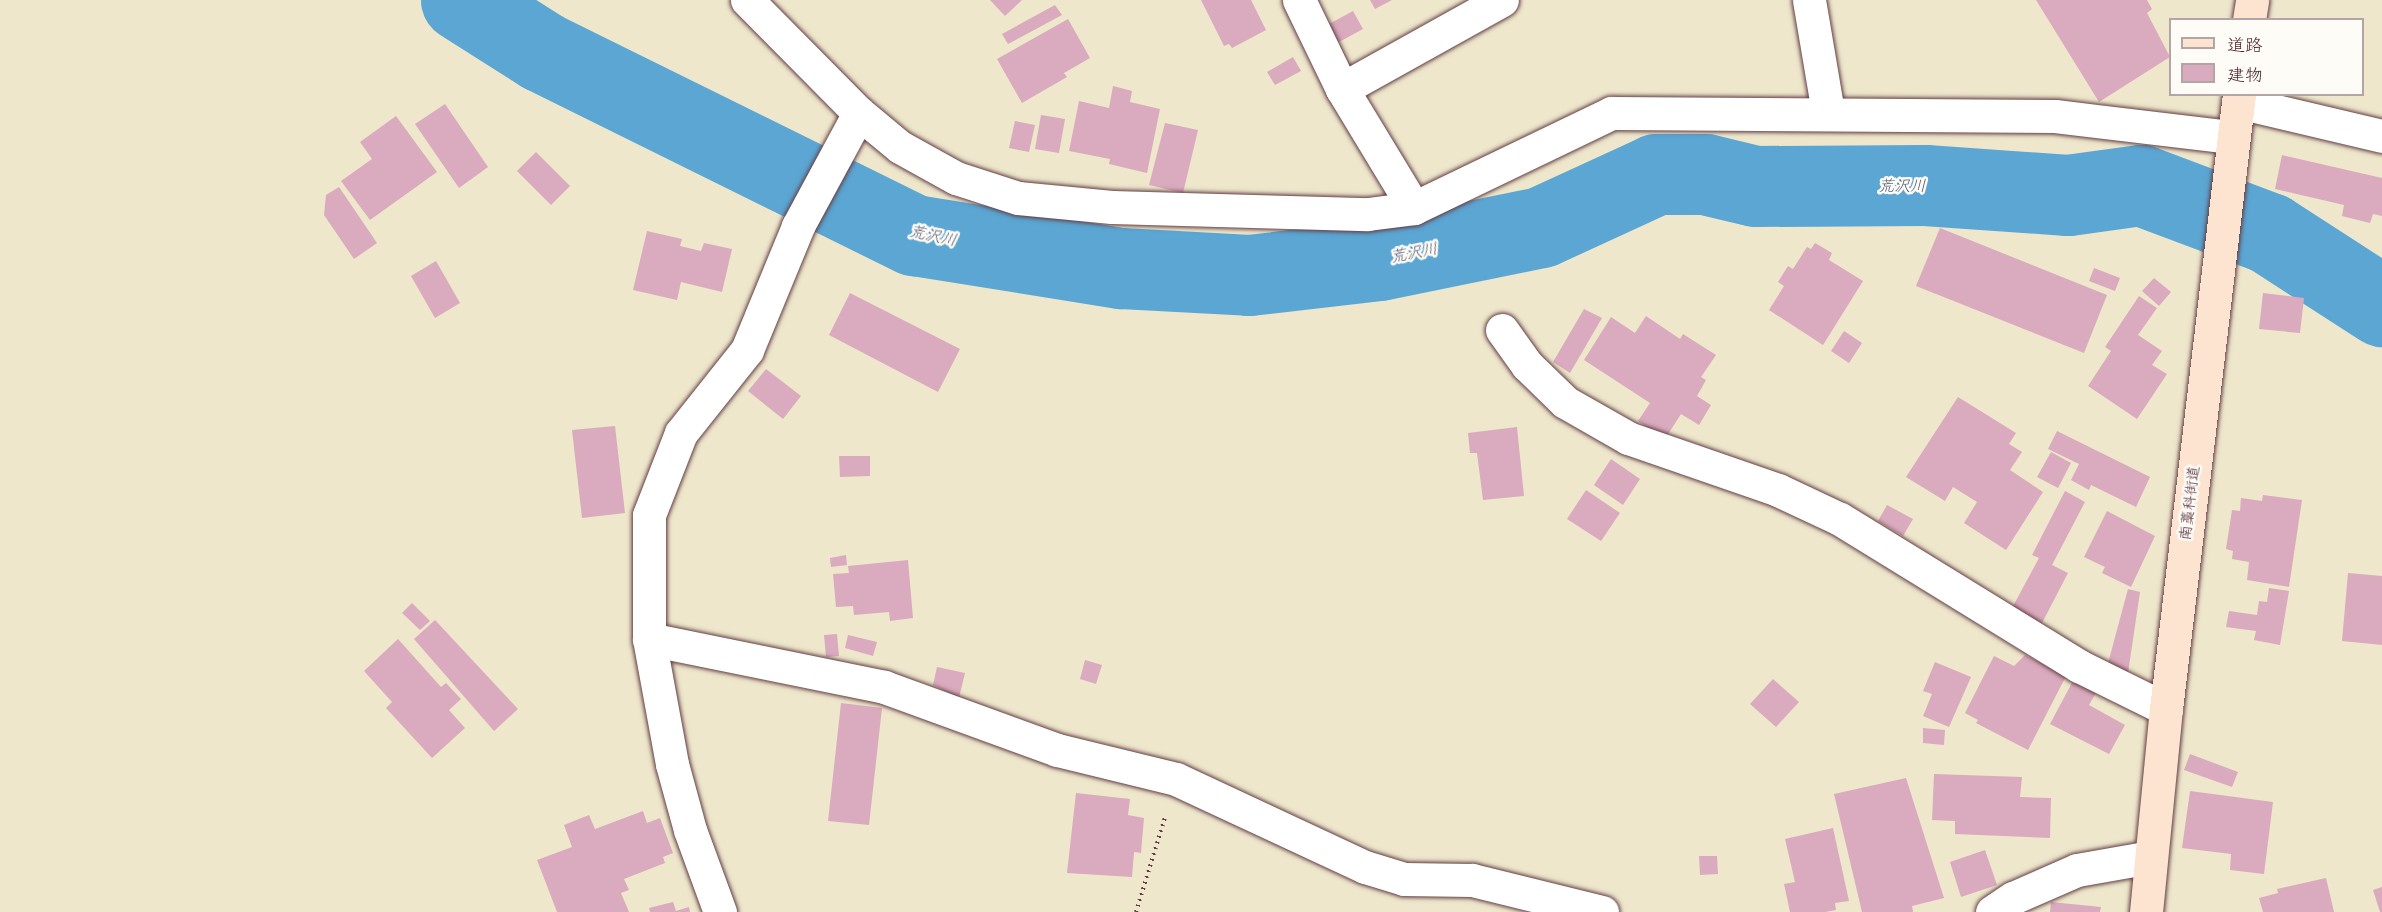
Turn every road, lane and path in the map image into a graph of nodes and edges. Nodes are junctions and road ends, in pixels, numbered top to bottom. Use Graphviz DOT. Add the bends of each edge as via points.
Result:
graph roads {
  1 [pos="747,0"];
  2 [pos="1299,0"];
  3 [pos="1502,0"];
  4 [pos="1809,0"];
  5 [pos="2252,0"];
  6 [pos="2249,18"];
  7 [pos="1342,89"];
  8 [pos="2239,98"];
  9 [pos="1828,112"];
  10 [pos="853,125"];
  11 [pos="2382,136"];
  12 [pos="2232,138"];
  13 [pos="1414,208"];
  14 [pos="1503,330"];
  15 [pos="649,639"];
  16 [pos="2166,709"];
  17 [pos="1176,779"];
  18 [pos="2151,857"];
  19 [pos="720,912"];
  20 [pos="1136,912"];
  21 [pos="1602,912"];
  22 [pos="1992,912"];
  23 [pos="2146,912"];
  1 -- 10 [label="street"];
  2 -- 7 [label="street"];
  3 -- 7 [label="street"];
  4 -- 9 [label="street"];
  5 -- 6 [label="main road"];
  7 -- 13 [label="street"];
  8 -- 11 [label="street"];
  8 -- 12 [label="main road, 南藁科街道"];
  9 -- 12 [label="street" via="2055,116"];
  9 -- 13 [label="street" via="1611,113"];
  10 -- 13 [label="street" via="956,178 1018,198 1112,207 1368,214"];
  10 -- 15 [label="street" via="798,226 747,350 681,434 666,464 649,515"];
  12 -- 16 [label="main road, 南藁科街道"];
  14 -- 16 [label="street" via="1527,365 1565,402 1628,438 1778,490 1840,519 2060,654"];
  15 -- 17 [label="street" via="884,687 1057,750"];
  15 -- 19 [label="street" via="672,764 690,830"];
  16 -- 18 [label="main road, 南藁科街道"];
  17 -- 20 [label="path"];
  17 -- 21 [label="street" via="1365,867 1404,879 1472,880"];
  18 -- 22 [label="street" via="2077,870 2013,898"];
  18 -- 23 [label="main road, 南藁科街道"];
}
